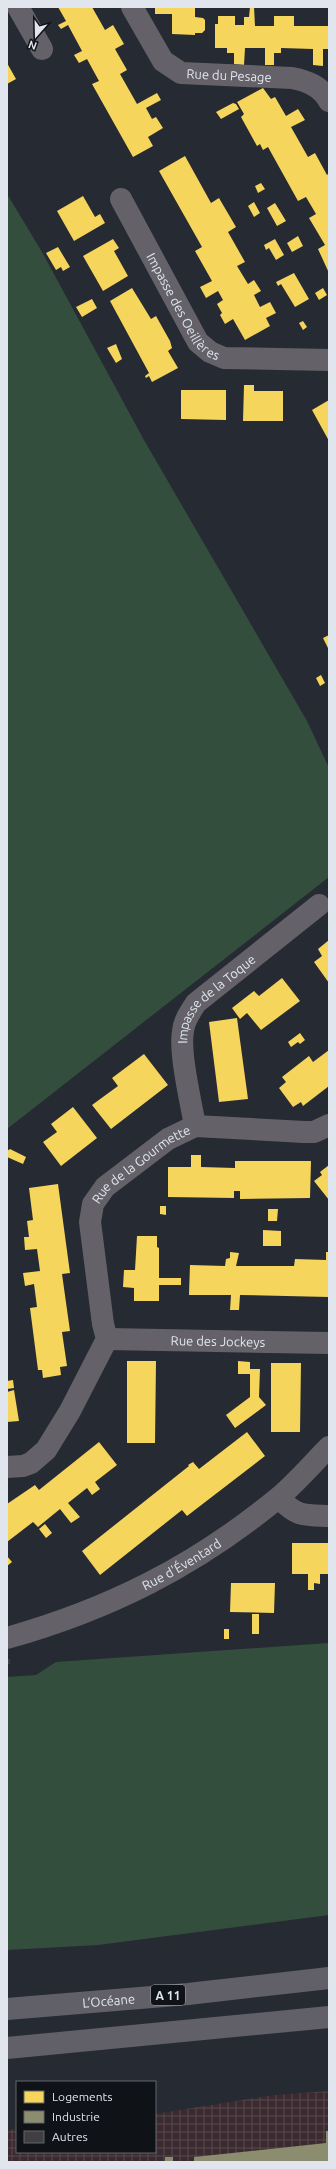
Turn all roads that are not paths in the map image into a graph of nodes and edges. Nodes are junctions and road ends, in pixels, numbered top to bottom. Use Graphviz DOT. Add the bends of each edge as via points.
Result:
graph roads {
  1 [pos="18,7"];
  2 [pos="132,7"];
  3 [pos="42,49"];
  4 [pos="329,101"];
  5 [pos="121,199"];
  6 [pos="329,360"];
  7 [pos="319,905"];
  8 [pos="329,1125"];
  9 [pos="195,1126"];
  10 [pos="107,1339"];
  11 [pos="329,1343"];
  12 [pos="329,1447"];
  13 [pos="7,1467"];
  14 [pos="279,1498"];
  15 [pos="329,1516"];
  16 [pos="7,1638"];
  17 [pos="329,1978"];
  18 [pos="7,2009"];
  19 [pos="329,2017"];
  20 [pos="7,2048"];
  1 -- 3 [label="street"];
  2 -- 4 [label="street, Rue du Pesage" via="163,61 181,73 292,78 307,81 317,87"];
  5 -- 6 [label="street, Impasse des Oeillères" via="198,342 210,352 224,358"];
  7 -- 9 [label="street, Impasse de la Toque" via="196,1002 187,1016 183,1031 183,1049"];
  8 -- 9 [label="street, Rue de la Gourmette" via="314,1132"];
  9 -- 10 [label="street, Rue de la Gourmette" via="168,1140 104,1187 93,1204 90,1222"];
  10 -- 11 [label="street, Rue des Jockeys"];
  10 -- 13 [label="street" via="70,1411 46,1450 31,1463"];
  12 -- 14 [label="street, Rue d'Éventard"];
  14 -- 15 [label="street" via="291,1510 304,1515"];
  14 -- 16 [label="street, Rue d'Éventard" via="214,1546 143,1588 94,1610"];
  17 -- 18 [label="highway, L’Océane / A 11" via="188,1994"];
  19 -- 20 [label="highway"];
}
